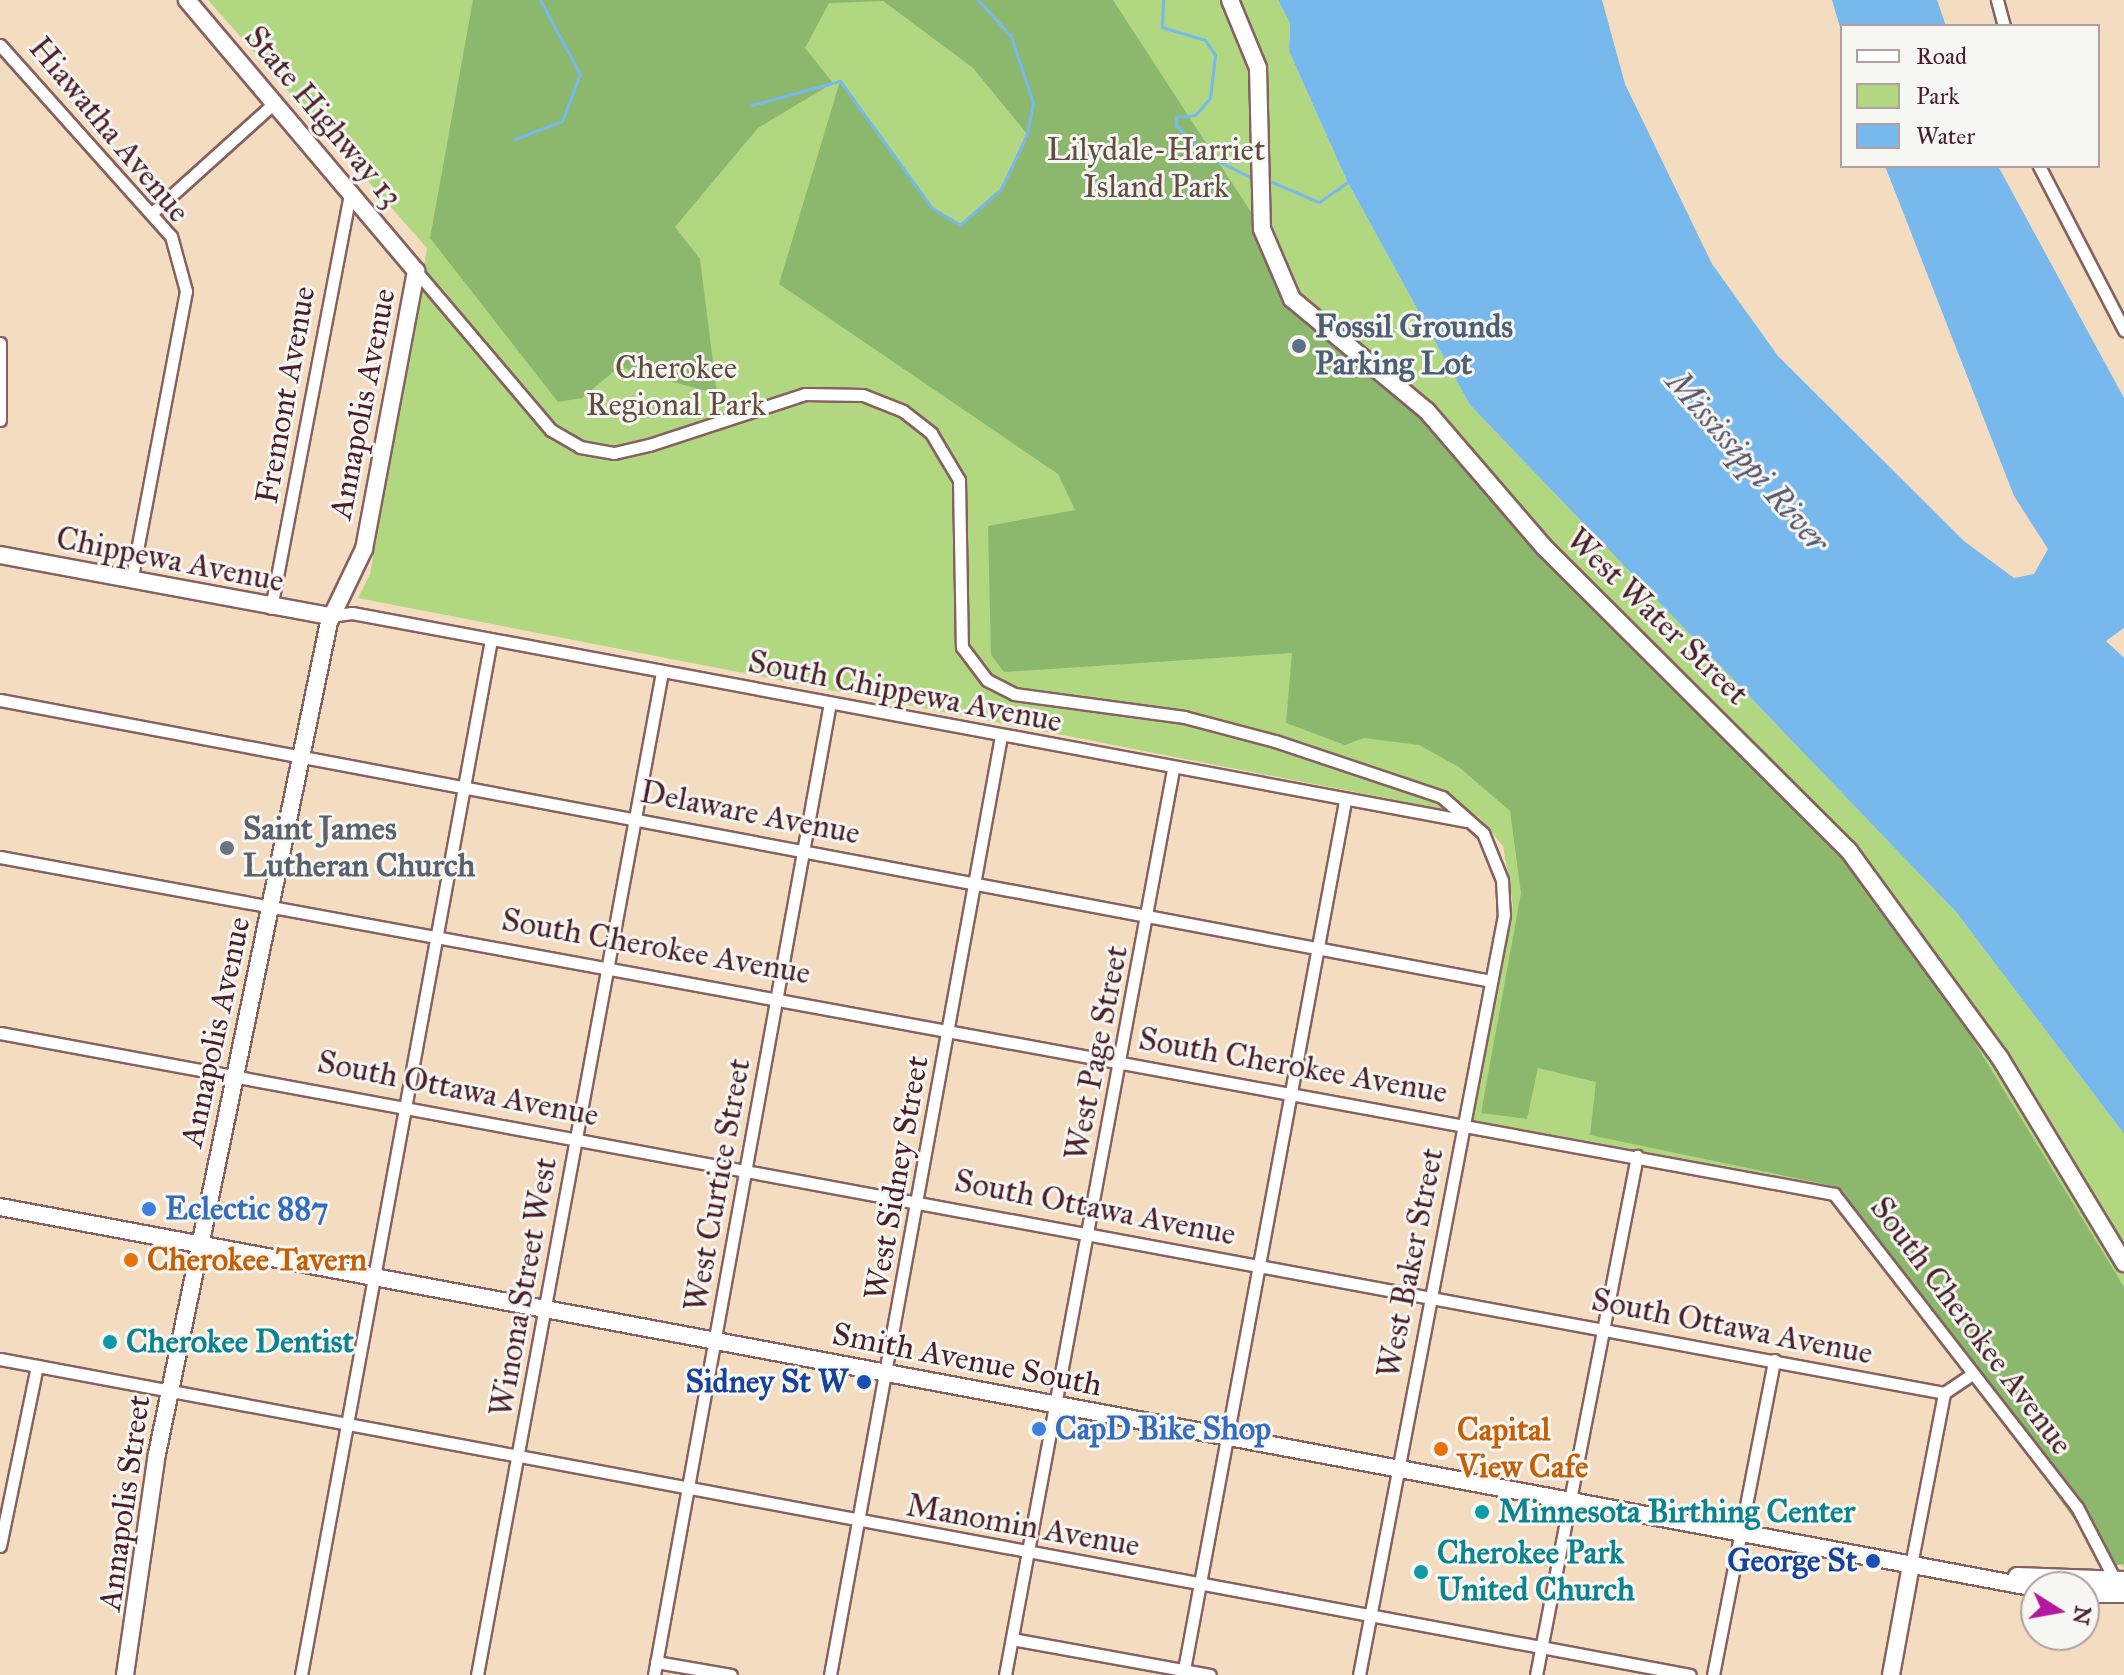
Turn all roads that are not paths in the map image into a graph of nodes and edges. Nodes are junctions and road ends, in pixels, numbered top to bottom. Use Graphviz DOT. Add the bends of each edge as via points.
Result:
graph roads {
  1 [pos="187,0"];
  2 [pos="1230,0"];
  3 [pos="1997,0"];
  4 [pos="2003,24"];
  5 [pos="0,45"];
  6 [pos="274,103"];
  7 [pos="2040,168"];
  8 [pos="350,192"];
  9 [pos="152,213"];
  10 [pos="416,271"];
  11 [pos="2124,330"];
  12 [pos="0,343"];
  13 [pos="0,420"];
  14 [pos="0,555"];
  15 [pos="131,581"];
  16 [pos="271,608"];
  17 [pos="330,616"];
  18 [pos="491,640"];
  19 [pos="662,672"];
  20 [pos="0,700"];
  21 [pos="830,703"];
  22 [pos="1001,736"];
  23 [pos="301,758"];
  24 [pos="1173,769"];
  25 [pos="466,785"];
  26 [pos="1345,801"];
  27 [pos="636,818"];
  28 [pos="1471,821"];
  29 [pos="807,850"];
  30 [pos="0,857"];
  31 [pos="978,883"];
  32 [pos="272,905"];
  33 [pos="1150,914"];
  34 [pos="440,934"];
  35 [pos="1320,948"];
  36 [pos="608,964"];
  37 [pos="1491,981"];
  38 [pos="779,997"];
  39 [pos="952,1028"];
  40 [pos="0,1033"];
  41 [pos="1122,1062"];
  42 [pos="236,1075"];
  43 [pos="1294,1092"];
  44 [pos="407,1106"];
  45 [pos="1463,1124"];
  46 [pos="577,1138"];
  47 [pos="1637,1156"];
  48 [pos="747,1170"];
  49 [pos="918,1202"];
  50 [pos="0,1207"];
  51 [pos="1090,1234"];
  52 [pos="200,1246"];
  53 [pos="2124,1263"];
  54 [pos="1260,1266"];
  55 [pos="375,1279"];
  56 [pos="1431,1298"];
  57 [pos="546,1310"];
  58 [pos="1603,1329"];
  59 [pos="716,1342"];
  60 [pos="0,1359"];
  61 [pos="1774,1360"];
  62 [pos="37,1366"];
  63 [pos="887,1374"];
  64 [pos="1972,1374"];
  65 [pos="1944,1393"];
  66 [pos="169,1394"];
  67 [pos="1058,1405"];
  68 [pos="347,1426"];
  69 [pos="1229,1438"];
  70 [pos="518,1459"];
  71 [pos="1398,1469"];
  72 [pos="688,1490"];
  73 [pos="1571,1501"];
  74 [pos="858,1522"];
  75 [pos="1740,1531"];
  76 [pos="0,1546"];
  77 [pos="1028,1554"];
  78 [pos="1911,1565"];
  79 [pos="1971,1575"];
  80 [pos="1200,1585"];
  81 [pos="2020,1585"];
  82 [pos="2122,1589"];
  83 [pos="2100,1592"];
  84 [pos="1370,1616"];
  85 [pos="1012,1639"];
  86 [pos="1542,1646"];
  87 [pos="656,1662"];
  88 [pos="1183,1673"];
  89 [pos="125,1675"];
  90 [pos="301,1675"];
  91 [pos="477,1675"];
  92 [pos="654,1675"];
  93 [pos="731,1675"];
  94 [pos="830,1675"];
  95 [pos="1005,1675"];
  96 [pos="1210,1675"];
  97 [pos="1359,1675"];
  98 [pos="1536,1675"];
  99 [pos="1690,1675"];
  100 [pos="1713,1675"];
  101 [pos="1891,1675"];
  1 -- 6 [label="street, State Highway 13"];
  2 -- 53 [label="street, West Water Street" via="1258,68 1262,229 1292,299 1427,411 1545,548 1849,851 2000,1058"];
  3 -- 4 [label="street"];
  5 -- 9 [label="street, Hiawatha Avenue"];
  6 -- 8 [label="street, State Highway 13"];
  6 -- 9 [label="street"];
  7 -- 11 [label="street"];
  8 -- 10 [label="street, State Highway 13"];
  8 -- 16 [label="street, Fremont Avenue"];
  9 -- 15 [label="street, Hiawatha Avenue" via="171,236 186,291"];
  10 -- 17 [label="street, Annapolis Avenue" via="366,539"];
  10 -- 28 [label="street, West Baker Street" via="551,430 580,447 614,453 649,445 805,394 863,395 903,411 931,433 959,480 962,647 987,680 1014,694 1141,709 1275,741 1442,797"];
  12 -- 13 [label="street"];
  14 -- 15 [label="street, Chippewa Avenue"];
  15 -- 16 [label="street, Chippewa Avenue"];
  16 -- 17 [label="street, Chippewa Avenue"];
  17 -- 18 [label="street, South Chippewa Avenue" via="347,612"];
  17 -- 23 [label="street, Annapolis Avenue"];
  18 -- 19 [label="street, South Chippewa Avenue"];
  18 -- 25 [label="street"];
  19 -- 21 [label="street, South Chippewa Avenue"];
  19 -- 27 [label="street, Winona Street West"];
  20 -- 23 [label="street, Delaware Avenue"];
  21 -- 22 [label="street, South Chippewa Avenue"];
  21 -- 29 [label="street, West Curtice Street"];
  22 -- 24 [label="street, South Chippewa Avenue"];
  22 -- 31 [label="street, West Sidney Street"];
  23 -- 25 [label="street, Delaware Avenue"];
  23 -- 32 [label="street, Annapolis Avenue"];
  24 -- 26 [label="street, South Chippewa Avenue"];
  24 -- 33 [label="street, West Page Street"];
  25 -- 27 [label="street, Delaware Avenue"];
  25 -- 34 [label="street"];
  26 -- 28 [label="street, South Chippewa Avenue"];
  26 -- 35 [label="street"];
  27 -- 29 [label="street, Delaware Avenue"];
  27 -- 36 [label="street, Winona Street West"];
  28 -- 37 [label="street, West Baker Street" via="1495,854 1502,880"];
  29 -- 31 [label="street, Delaware Avenue"];
  29 -- 38 [label="street, West Curtice Street"];
  30 -- 32 [label="street, South Cherokee Avenue"];
  31 -- 33 [label="street, Delaware Avenue"];
  31 -- 39 [label="street, West Sidney Street"];
  32 -- 34 [label="street, South Cherokee Avenue"];
  32 -- 42 [label="street, Annapolis Avenue"];
  33 -- 35 [label="street, Delaware Avenue"];
  33 -- 41 [label="street, West Page Street"];
  34 -- 36 [label="street, South Cherokee Avenue"];
  34 -- 44 [label="street"];
  35 -- 37 [label="street, Delaware Avenue"];
  35 -- 43 [label="street"];
  36 -- 38 [label="street, South Cherokee Avenue"];
  36 -- 46 [label="street, Winona Street West"];
  37 -- 45 [label="street, West Baker Street"];
  38 -- 39 [label="street, South Cherokee Avenue"];
  38 -- 48 [label="street, West Curtice Street"];
  39 -- 41 [label="street, South Cherokee Avenue"];
  39 -- 49 [label="street, West Sidney Street"];
  40 -- 42 [label="street, South Ottawa Avenue"];
  41 -- 43 [label="street, South Cherokee Avenue"];
  41 -- 51 [label="street, West Page Street"];
  42 -- 44 [label="street, South Ottawa Avenue"];
  42 -- 52 [label="street, Annapolis Avenue"];
  43 -- 45 [label="street, South Cherokee Avenue"];
  43 -- 54 [label="street"];
  44 -- 46 [label="street, South Ottawa Avenue"];
  44 -- 55 [label="street"];
  45 -- 47 [label="street, South Cherokee Avenue"];
  45 -- 56 [label="street, West Baker Street"];
  46 -- 48 [label="street, South Ottawa Avenue"];
  46 -- 57 [label="street, Winona Street West"];
  47 -- 58 [label="street"];
  47 -- 64 [label="street, South Cherokee Avenue" via="1841,1198"];
  48 -- 49 [label="street, South Ottawa Avenue"];
  48 -- 59 [label="street, West Curtice Street"];
  49 -- 51 [label="street, South Ottawa Avenue"];
  49 -- 63 [label="street, West Sidney Street"];
  50 -- 52 [label="street, Smith Avenue South"];
  51 -- 54 [label="street, South Ottawa Avenue"];
  51 -- 67 [label="street, West Page Street"];
  52 -- 55 [label="street, Smith Avenue South"];
  52 -- 66 [label="street, Annapolis Street"];
  54 -- 56 [label="street, South Ottawa Avenue"];
  54 -- 69 [label="street"];
  55 -- 57 [label="street, Smith Avenue South"];
  55 -- 68 [label="street"];
  56 -- 58 [label="street, South Ottawa Avenue"];
  56 -- 71 [label="street, West Baker Street"];
  57 -- 59 [label="street, Smith Avenue South"];
  57 -- 70 [label="street, Winona Street West"];
  58 -- 61 [label="street, South Ottawa Avenue"];
  58 -- 73 [label="street"];
  59 -- 63 [label="street, Smith Avenue South"];
  59 -- 72 [label="street, West Curtice Street"];
  60 -- 62 [label="street"];
  61 -- 65 [label="street, South Ottawa Avenue"];
  61 -- 75 [label="street"];
  62 -- 66 [label="street"];
  62 -- 76 [label="street"];
  63 -- 67 [label="street, Smith Avenue South"];
  63 -- 74 [label="street, West Sidney Street"];
  64 -- 65 [label="street"];
  64 -- 82 [label="street, South Cherokee Avenue" via="2077,1507"];
  65 -- 78 [label="street"];
  66 -- 68 [label="street, Manomin Avenue"];
  66 -- 89 [label="street, Annapolis Street"];
  67 -- 69 [label="street, Smith Avenue South"];
  67 -- 77 [label="street, West Page Street"];
  68 -- 70 [label="street, Manomin Avenue"];
  68 -- 90 [label="street"];
  69 -- 71 [label="street, Smith Avenue South"];
  69 -- 80 [label="street"];
  70 -- 72 [label="street, Manomin Avenue"];
  70 -- 91 [label="street, Winona Street West"];
  71 -- 73 [label="street, Smith Avenue South"];
  71 -- 84 [label="street, West Baker Street"];
  72 -- 74 [label="street, Manomin Avenue"];
  72 -- 87 [label="street, West Curtice Street"];
  73 -- 75 [label="street, Smith Avenue South"];
  73 -- 86 [label="street"];
  74 -- 77 [label="street, Manomin Avenue"];
  74 -- 94 [label="street, West Sidney Street"];
  75 -- 78 [label="street, Smith Avenue South"];
  75 -- 100 [label="street"];
  77 -- 80 [label="street, Manomin Avenue"];
  77 -- 85 [label="street, West Page Street"];
  78 -- 79 [label="street, Smith Avenue South"];
  78 -- 101 [label="street"];
  79 -- 81 [label="street, Smith Avenue South"];
  79 -- 82 [label="street, Smith Avenue South"];
  80 -- 84 [label="street, Manomin Avenue"];
  80 -- 88 [label="street"];
  82 -- 83 [label="street"];
  84 -- 86 [label="street, Manomin Avenue"];
  84 -- 97 [label="street, West Baker Street"];
  85 -- 88 [label="street"];
  85 -- 95 [label="street, West Page Street"];
  86 -- 98 [label="street"];
  86 -- 99 [label="street, Manomin Avenue"];
  87 -- 92 [label="street, West Curtice Street"];
  87 -- 93 [label="street"];
  88 -- 96 [label="street"];
}
